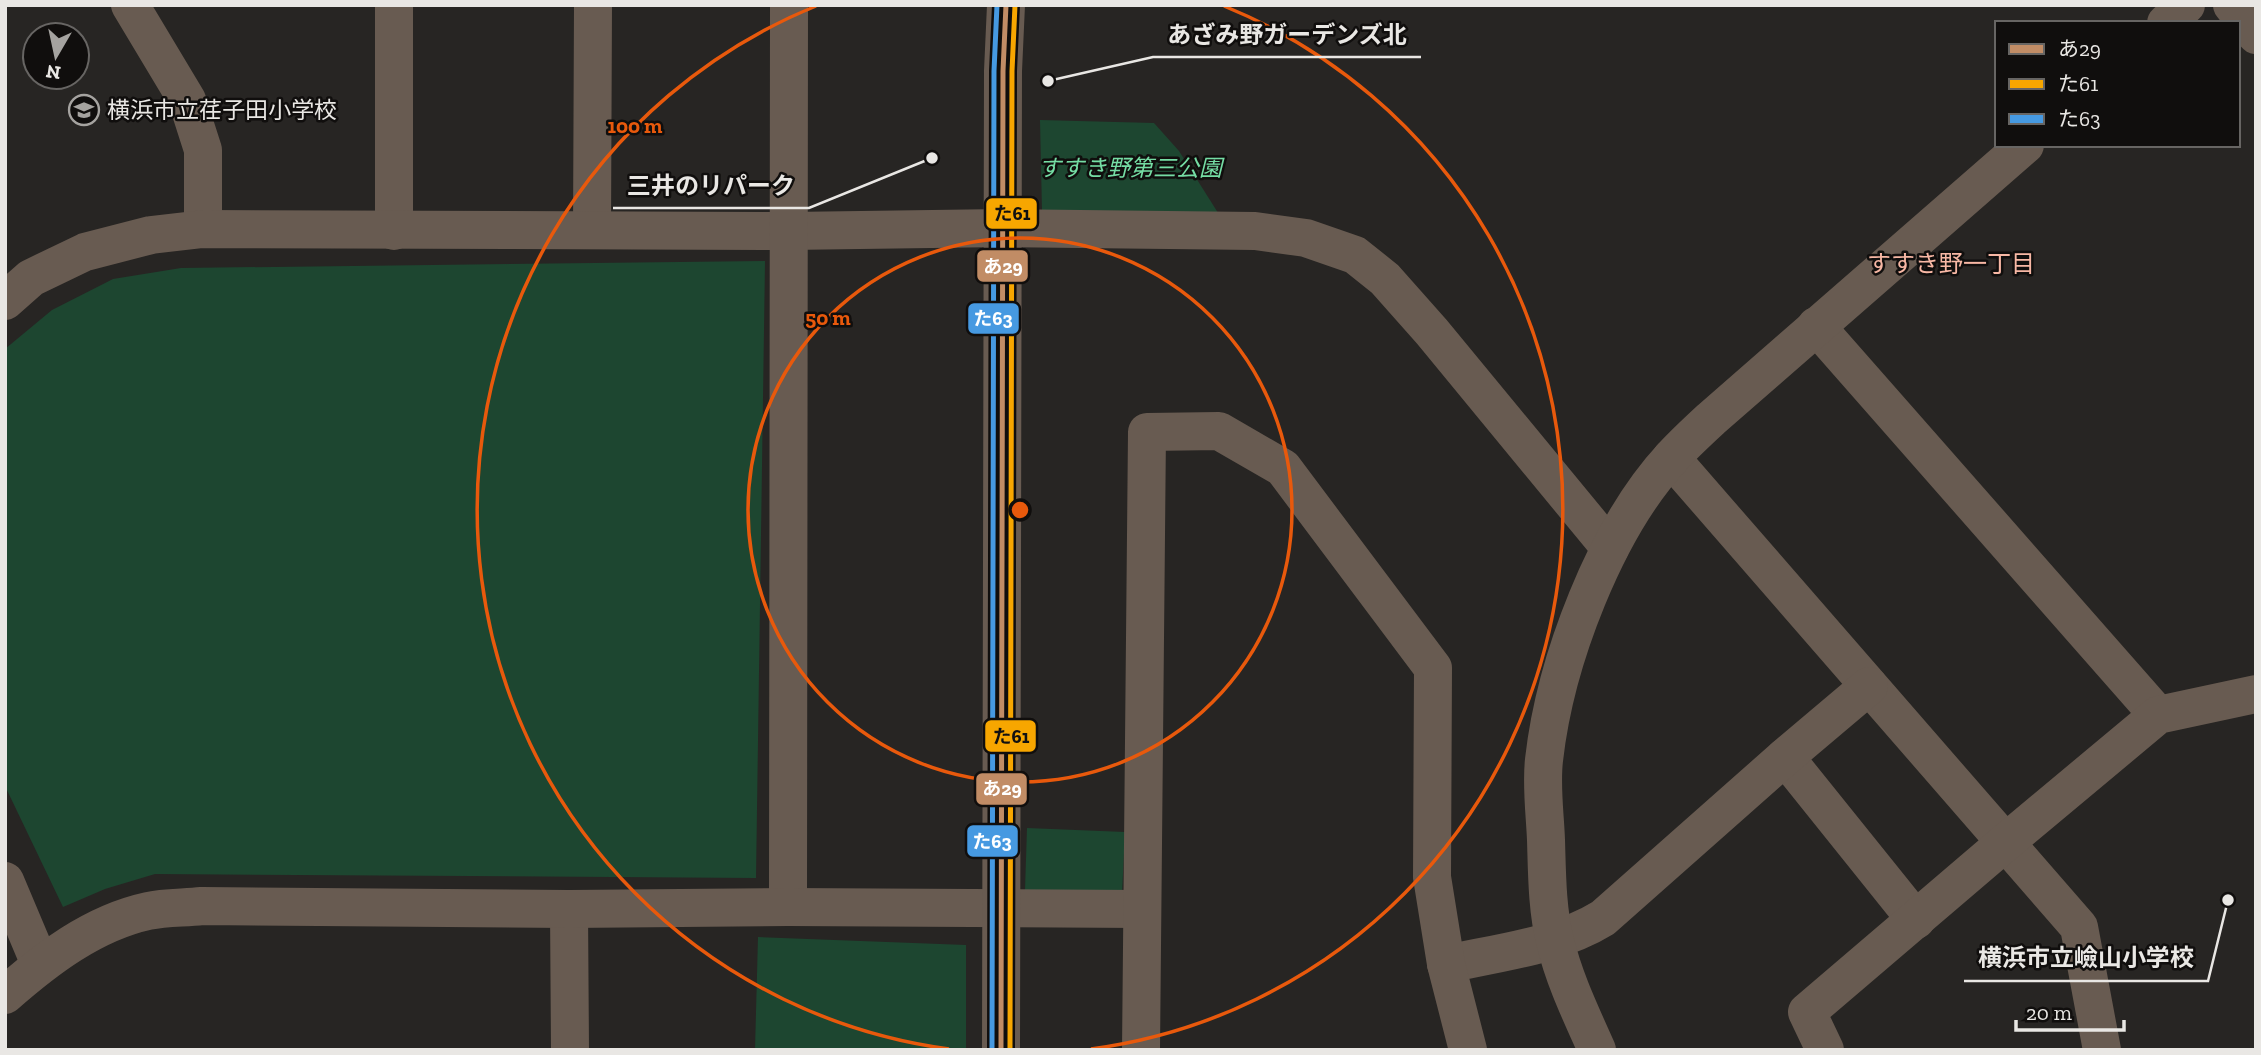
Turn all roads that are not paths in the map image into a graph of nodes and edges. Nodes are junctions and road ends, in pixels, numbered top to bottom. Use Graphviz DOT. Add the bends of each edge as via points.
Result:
graph roads {
  1 [pos="394,5"];
  2 [pos="593,5"];
  3 [pos="789,5"];
  4 [pos="1006,5"];
  5 [pos="2186,5"];
  6 [pos="2232,5"];
  7 [pos="140,9"];
  8 [pos="2168,21"];
  9 [pos="2256,35"];
  10 [pos="2023,147"];
  11 [pos="1003,228"];
  12 [pos="203,229"];
  13 [pos="592,230"];
  14 [pos="394,231"];
  15 [pos="789,231"];
  16 [pos="5,301"];
  17 [pos="1816,326"];
  18 [pos="1671,458"];
  19 [pos="1610,548"];
  20 [pos="1870,686"];
  21 [pos="2256,694"];
  22 [pos="2158,715"];
  23 [pos="1785,757"];
  24 [pos="2006,842"];
  25 [pos="5,881"];
  26 [pos="788,907"];
  27 [pos="1001,907"];
  28 [pos="569,909"];
  29 [pos="1142,909"];
  30 [pos="1916,920"];
  31 [pos="1554,939"];
  32 [pos="40,964"];
  33 [pos="1446,964"];
  34 [pos="5,995"];
  35 [pos="570,1050"];
  36 [pos="1001,1050"];
  37 [pos="1141,1050"];
  38 [pos="1468,1050"];
  39 [pos="1597,1050"];
  40 [pos="1825,1050"];
  41 [pos="2102,1050"];
  1 -- 14 [label="street"];
  2 -- 13 [label="street"];
  3 -- 15 [label="street"];
  4 -- 11 [label="street"];
  5 -- 8 [label="street"];
  6 -- 9 [label="street"];
  7 -- 12 [label="street" via="187,100 203,150"];
  10 -- 17 [label="street"];
  11 -- 15 [label="street"];
  11 -- 19 [label="street" via="1255,232 1306,238 1355,255 1385,279 1432,332"];
  11 -- 27 [label="street"];
  12 -- 14 [label="street"];
  12 -- 16 [label="street" via="151,235 85,252 31,278"];
  13 -- 14 [label="street"];
  13 -- 15 [label="street"];
  15 -- 26 [label="street"];
  17 -- 18 [label="street"];
  17 -- 22 [label="street"];
  18 -- 19 [label="street"];
  18 -- 20 [label="street"];
  19 -- 31 [label="street" via="1558,683 1544,762"];
  20 -- 23 [label="street"];
  20 -- 24 [label="street"];
  21 -- 22 [label="street"];
  22 -- 24 [label="street"];
  23 -- 30 [label="street"];
  23 -- 31 [label="street" via="1603,918"];
  24 -- 30 [label="street"];
  24 -- 41 [label="street" via="2079,927"];
  25 -- 32 [label="street"];
  26 -- 27 [label="street"];
  26 -- 28 [label="street"];
  27 -- 29 [label="street"];
  27 -- 36 [label="street"];
  28 -- 32 [label="street" via="202,906 149,911 103,926"];
  28 -- 35 [label="street"];
  29 -- 33 [label="street" via="1147,432 1219,431 1283,468 1433,668 1432,877"];
  29 -- 37 [label="street"];
  30 -- 40 [label="street" via="1807,1012"];
  31 -- 33 [label="street"];
  31 -- 39 [label="street"];
  32 -- 34 [label="street"];
  33 -- 38 [label="street"];
}
